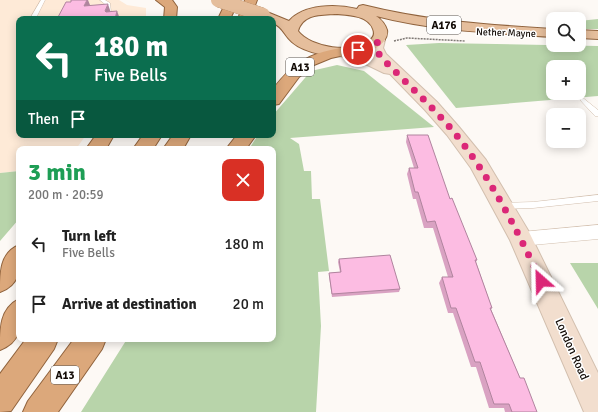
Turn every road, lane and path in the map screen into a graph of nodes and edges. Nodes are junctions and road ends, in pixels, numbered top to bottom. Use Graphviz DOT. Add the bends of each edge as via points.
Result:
graph roads {
  1 [pos="43,0"];
  2 [pos="102,0"];
  3 [pos="162,0"];
  4 [pos="218,0"];
  5 [pos="233,0"];
  6 [pos="238,0"];
  7 [pos="251,0"];
  8 [pos="310,0"];
  9 [pos="323,0"];
  10 [pos="337,0"];
  11 [pos="109,11"];
  12 [pos="348,11"];
  13 [pos="268,12"];
  14 [pos="308,14"];
  15 [pos="365,15"];
  16 [pos="35,16"];
  17 [pos="170,16"];
  18 [pos="225,16"];
  19 [pos="245,16"];
  20 [pos="274,16"];
  21 [pos="276,18"];
  22 [pos="291,32"];
  23 [pos="546,33"];
  24 [pos="412,34"];
  25 [pos="546,34"];
  26 [pos="586,34"];
  27 [pos="598,35"];
  28 [pos="392,39"];
  29 [pos="546,39"];
  30 [pos="586,39"];
  31 [pos="598,39"];
  32 [pos="378,40"];
  33 [pos="468,41"];
  34 [pos="340,52"];
  35 [pos="398,74"];
  36 [pos="276,96"];
  37 [pos="583,100"];
  38 [pos="598,114"];
  39 [pos="245,138"];
  40 [pos="238,146"];
  41 [pos="598,198"];
  42 [pos="503,206"];
  43 [pos="598,232"];
  44 [pos="521,239"];
  45 [pos="16,259"];
  46 [pos="0,281"];
  47 [pos="16,316"];
  48 [pos="0,336"];
  49 [pos="42,342"];
  50 [pos="90,342"];
  51 [pos="0,400"];
  52 [pos="598,408"];
  53 [pos="39,412"];
  1 -- 16 [label="lane"];
  2 -- 11 [label="lane" via="108,4"];
  3 -- 17 [label="highway" via="172,7"];
  4 -- 13 [label="main road, A176, bridge"];
  5 -- 18 [label="highway"];
  6 -- 13 [label="main road, A176"];
  7 -- 19 [label="highway"];
  8 -- 14 [label="main road" via="313,7"];
  9 -- 12 [label="main road"];
  10 -- 23 [label="main road, A176" via="382,14 425,23"];
  12 -- 14 [label="main road, A176" via="332,10"];
  12 -- 15 [label="main road, A176"];
  13 -- 14 [label="main road, A176"];
  13 -- 20 [label="main road, A176"];
  14 -- 22 [label="main road, A176" via="293,23 290,27"];
  15 -- 25 [label="main road, Nether Mayne / A176" via="410,25"];
  15 -- 32 [label="main road, A176" via="380,26"];
  21 -- 22 [label="main road, A176"];
  22 -- 34 [label="main road, A176" via="305,44"];
  24 -- 29 [label="main road, Nether Mayne / A176"];
  26 -- 27 [label="main road"];
  28 -- 32 [label="main road, A176"];
  28 -- 33 [label="path"];
  30 -- 31 [label="main road"];
  32 -- 34 [label="main road, A176" via="367,47"];
  32 -- 35 [label="main road, London Road" via="378,52"];
  34 -- 35 [label="main road, London Road" via="368,59"];
  34 -- 36 [label="highway, A13" via="323,55 302,65"];
  35 -- 42 [label="main road, London Road" via="453,131 479,165"];
  37 -- 38 [label="lane"];
  39 -- 40 [label="highway"];
  41 -- 42 [label="lane"];
  42 -- 44 [label="main road, London Road"];
  43 -- 44 [label="street"];
  44 -- 52 [label="main road, London Road"];
  45 -- 46 [label="highway"];
  47 -- 48 [label="highway"];
  49 -- 51 [label="highway"];
  50 -- 53 [label="highway, A13"];
}
